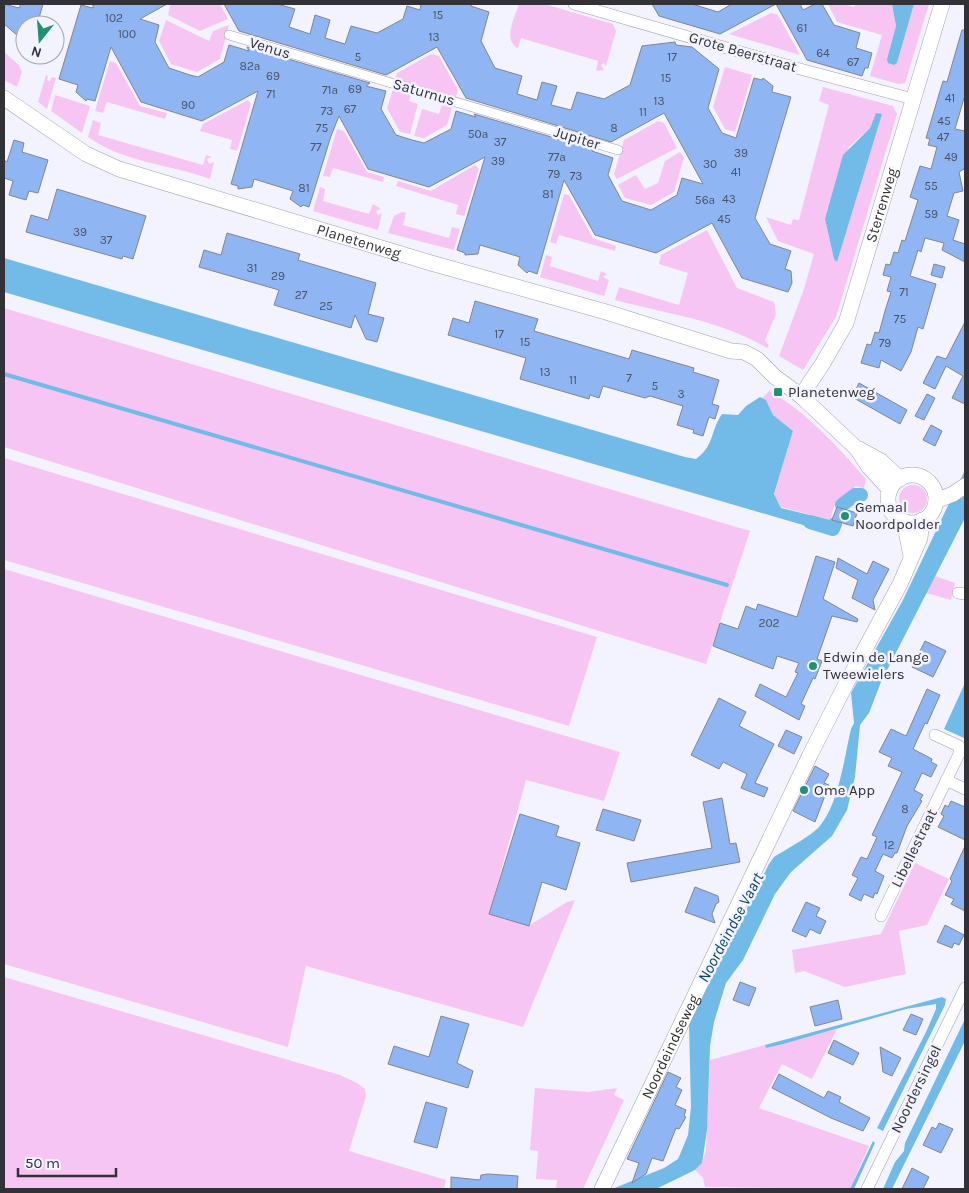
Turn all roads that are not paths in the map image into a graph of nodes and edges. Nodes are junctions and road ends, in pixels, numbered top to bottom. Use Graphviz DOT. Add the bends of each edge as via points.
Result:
graph roads {
  1 [pos="574,4"];
  2 [pos="942,4"];
  3 [pos="230,35"];
  4 [pos="310,60"];
  5 [pos="4,98"];
  6 [pos="913,100"];
  7 [pos="537,126"];
  8 [pos="618,150"];
  9 [pos="801,396"];
  10 [pos="895,484"];
  11 [pos="960,488"];
  12 [pos="934,494"];
  13 [pos="922,520"];
  14 [pos="904,521"];
  15 [pos="911,556"];
  16 [pos="934,735"];
  17 [pos="946,780"];
  18 [pos="965,789"];
  19 [pos="881,916"];
  20 [pos="965,988"];
  21 [pos="602,1189"];
  22 [pos="867,1189"];
  1 -- 6 [label="street, Grote Beerstraat"];
  2 -- 6 [label="street, Sterrenweg"];
  3 -- 4 [label="street, Venus"];
  4 -- 7 [label="street, Saturnus"];
  5 -- 9 [label="street, Planetenweg" via="86,154 119,169 731,351 760,374 776,377"];
  6 -- 9 [label="street, Sterrenweg" via="846,323"];
  7 -- 8 [label="street, Jupiter"];
  9 -- 10 [label="street, Planetenweg" via="857,449 869,466"];
  10 -- 12 [label="street" via="908,475 918,476"];
  10 -- 14 [label="street" via="889,506 896,517"];
  11 -- 12 [label="street"];
  12 -- 13 [label="street" via="931,514"];
  13 -- 14 [label="street"];
  13 -- 15 [label="street, Noordeindseweg" via="920,538"];
  14 -- 15 [label="street"];
  15 -- 21 [label="street, Noordeindseweg" via="900,584 810,755"];
  16 -- 17 [label="street, Libellestraat" via="960,749"];
  17 -- 18 [label="street"];
  17 -- 19 [label="street, Libellestraat"];
  20 -- 22 [label="street, Noordersingel"];
}
